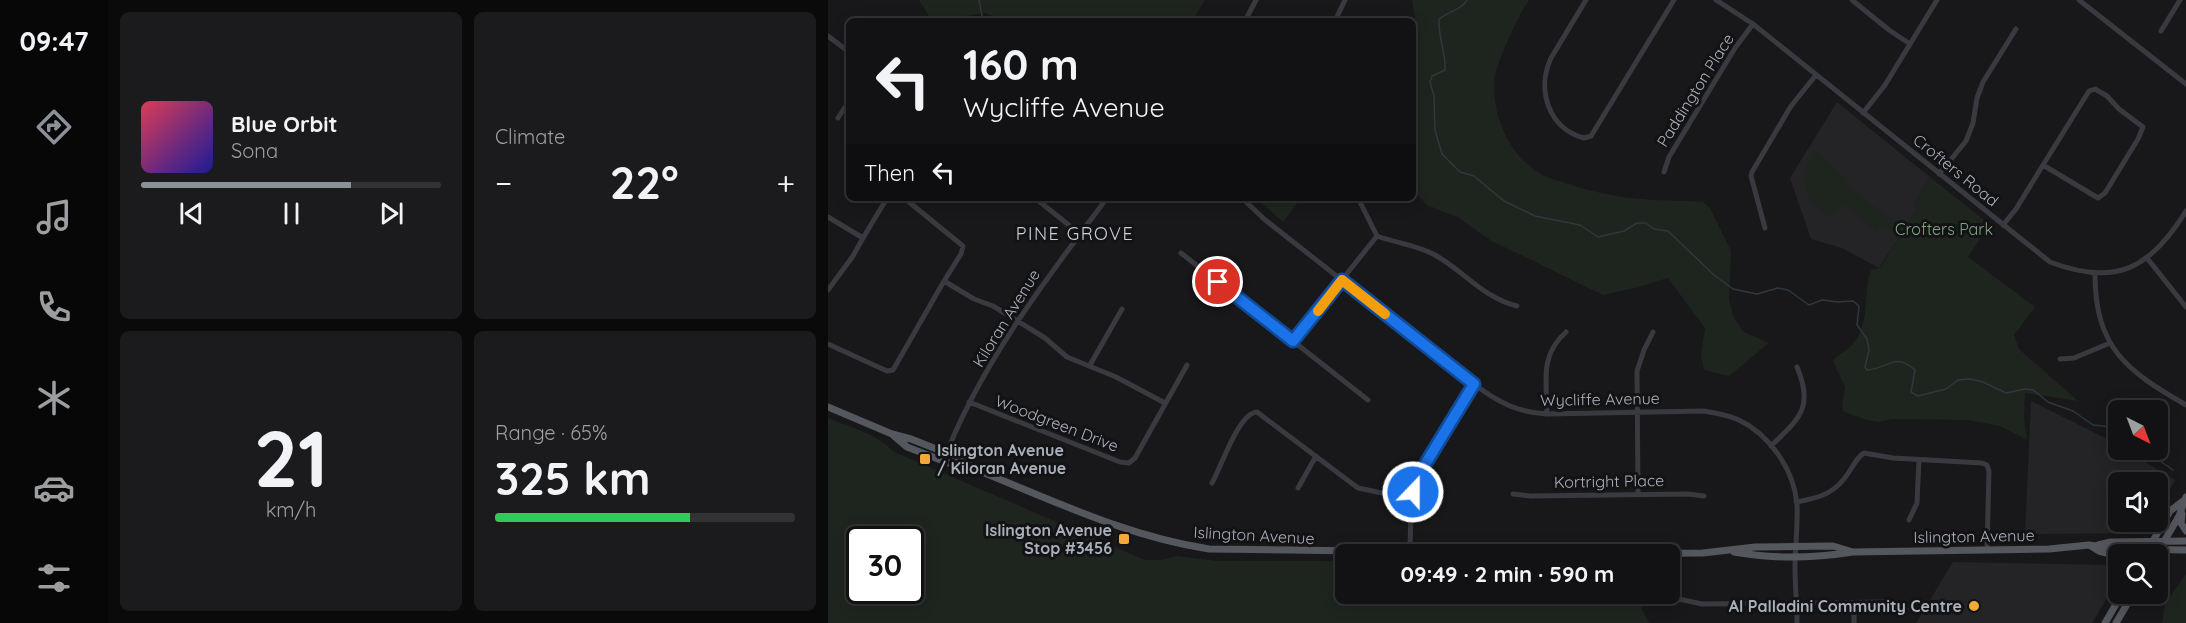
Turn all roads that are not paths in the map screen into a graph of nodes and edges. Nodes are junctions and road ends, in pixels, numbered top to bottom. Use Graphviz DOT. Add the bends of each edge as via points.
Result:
graph roads {
  1 [pos="1256,0"];
  2 [pos="1345,0"];
  3 [pos="1586,0"];
  4 [pos="1674,0"];
  5 [pos="1716,0"];
  6 [pos="1851,0"];
  7 [pos="1937,0"];
  8 [pos="2079,0"];
  9 [pos="2180,0"];
  10 [pos="1247,18"];
  11 [pos="1336,18"];
  12 [pos="1753,24"];
  13 [pos="2016,29"];
  14 [pos="2161,31"];
  15 [pos="828,36"];
  16 [pos="1911,44"];
  17 [pos="846,50"];
  18 [pos="1816,75"];
  19 [pos="2186,84"];
  20 [pos="846,106"];
  21 [pos="1863,113"];
  22 [pos="838,118"];
  23 [pos="2043,165"];
  24 [pos="1664,172"];
  25 [pos="1939,174"];
  26 [pos="885,201"];
  27 [pos="908,201"];
  28 [pos="1039,201"];
  29 [pos="1105,201"];
  30 [pos="1245,201"];
  31 [pos="1360,201"];
  32 [pos="2186,211"];
  33 [pos="828,217"];
  34 [pos="2003,225"];
  35 [pos="1765,228"];
  36 [pos="1080,234"];
  37 [pos="1377,236"];
  38 [pos="863,238"];
  39 [pos="1181,253"];
  40 [pos="2147,258"];
  41 [pos="2095,274"];
  42 [pos="1342,280"];
  43 [pos="944,281"];
  44 [pos="828,290"];
  45 [pos="1517,306"];
  46 [pos="2186,307"];
  47 [pos="1122,309"];
  48 [pos="1018,322"];
  49 [pos="1566,332"];
  50 [pos="1653,332"];
  51 [pos="1293,341"];
  52 [pos="2110,343"];
  53 [pos="828,344"];
  54 [pos="2060,358"];
  55 [pos="1187,364"];
  56 [pos="1090,365"];
  57 [pos="1797,367"];
  58 [pos="1474,384"];
  59 [pos="1368,400"];
  60 [pos="969,402"];
  61 [pos="1165,403"];
  62 [pos="2186,405"];
  63 [pos="828,407"];
  64 [pos="1636,413"];
  65 [pos="1547,414"];
  66 [pos="892,434"];
  67 [pos="1771,446"];
  68 [pos="947,453"];
  69 [pos="1316,456"];
  70 [pos="1919,460"];
  71 [pos="943,462"];
  72 [pos="972,468"];
  73 [pos="1212,483"];
  74 [pos="1298,488"];
  75 [pos="1513,494"];
  76 [pos="1638,494"];
  77 [pos="1704,496"];
  78 [pos="1411,499"];
  79 [pos="2185,499"];
  80 [pos="1797,502"];
  81 [pos="1909,520"];
  82 [pos="2186,531"];
  83 [pos="2186,540"];
  84 [pos="2153,541"];
  85 [pos="2165,541"];
  86 [pos="1410,544"];
  87 [pos="2151,544"];
  88 [pos="2163,544"];
  89 [pos="2092,545"];
  90 [pos="1796,546"];
  91 [pos="2108,548"];
  92 [pos="1987,550"];
  93 [pos="2186,550"];
  94 [pos="1729,551"];
  95 [pos="2168,551"];
  96 [pos="1335,552"];
  97 [pos="1680,552"];
  98 [pos="1853,552"];
  99 [pos="2108,553"];
  100 [pos="1796,555"];
  101 [pos="1680,599"];
  102 [pos="1854,603"];
  103 [pos="1797,604"];
  104 [pos="2116,604"];
  105 [pos="2127,604"];
  106 [pos="1910,608"];
  107 [pos="1797,623"];
  108 [pos="1854,623"];
  109 [pos="2105,623"];
  110 [pos="2116,623"];
  1 -- 10 [label="street"];
  2 -- 11 [label="street"];
  3 -- 4 [label="street" via="1546,68 1544,87 1556,119 1584,138 1591,136"];
  5 -- 12 [label="street, Crofters Road"];
  6 -- 16 [label="street"];
  7 -- 16 [label="street"];
  8 -- 19 [label="street"];
  9 -- 14 [label="street"];
  12 -- 18 [label="street, Crofters Road"];
  12 -- 24 [label="street, Paddington Place" via="1669,157"];
  13 -- 25 [label="street" via="1983,82 1966,141"];
  15 -- 17 [label="street"];
  16 -- 21 [label="street"];
  18 -- 21 [label="street, Crofters Road"];
  18 -- 35 [label="street" via="1791,106 1752,171"];
  20 -- 22 [label="street"];
  21 -- 25 [label="street, Crofters Road"];
  23 -- 23 [label="street" via="2098,198 2105,193 2143,127 2107,96 2092,90"];
  23 -- 34 [label="street"];
  25 -- 34 [label="street, Crofters Road"];
  26 -- 38 [label="street"];
  27 -- 43 [label="street" via="963,246"];
  28 -- 36 [label="street"];
  29 -- 36 [label="street, Kiloran Avenue"];
  30 -- 42 [label="street, Wycliffe Avenue"];
  31 -- 37 [label="street"];
  32 -- 40 [label="street, Crofters Road" via="2168,238"];
  33 -- 38 [label="street"];
  34 -- 41 [label="street, Crofters Road" via="2050,262"];
  36 -- 48 [label="street, Kiloran Avenue"];
  37 -- 42 [label="street"];
  37 -- 45 [label="street" via="1428,251 1488,295"];
  38 -- 44 [label="street"];
  39 -- 51 [label="street"];
  40 -- 41 [label="street, Crofters Road" via="2113,273"];
  40 -- 46 [label="street"];
  41 -- 52 [label="street" via="2100,322"];
  42 -- 51 [label="street"];
  42 -- 58 [label="street, Wycliffe Avenue"];
  43 -- 48 [label="street"];
  43 -- 53 [label="street" via="893,370"];
  47 -- 56 [label="street"];
  48 -- 56 [label="street" via="1045,338 1059,352"];
  48 -- 60 [label="street, Kiloran Avenue"];
  49 -- 65 [label="street" via="1555,342 1547,359"];
  50 -- 64 [label="street" via="1637,371"];
  51 -- 59 [label="street"];
  52 -- 54 [label="street" via="2074,358"];
  52 -- 62 [label="street" via="2150,385"];
  55 -- 61 [label="street, Woodgreen Drive"];
  56 -- 61 [label="street"];
  57 -- 67 [label="street" via="1805,400 1798,417"];
  58 -- 65 [label="street, Wycliffe Avenue" via="1514,409"];
  58 -- 78 [label="street" via="1418,476"];
  60 -- 61 [label="street, Woodgreen Drive" via="1129,463"];
  60 -- 68 [label="street, Kiloran Avenue"];
  63 -- 66 [label="main road, Islington Avenue"];
  64 -- 65 [label="street, Wycliffe Avenue"];
  64 -- 67 [label="street, Wycliffe Avenue" via="1724,414 1741,421"];
  64 -- 76 [label="street"];
  66 -- 68 [label="main road, Islington Avenue"];
  66 -- 71 [label="main road, Islington Avenue" via="907,447"];
  67 -- 80 [label="street, Wycliffe Avenue" via="1787,471"];
  68 -- 71 [label="street, Kiloran Avenue"];
  68 -- 72 [label="main road, Islington Avenue" via="967,461"];
  69 -- 73 [label="street" via="1268,419 1252,412 1232,438"];
  69 -- 74 [label="street"];
  69 -- 78 [label="street" via="1358,488"];
  70 -- 80 [label="street" via="1864,453 1835,490"];
  70 -- 81 [label="street" via="1917,503"];
  70 -- 92 [label="street" via="1987,465"];
  71 -- 72 [label="main road, Islington Avenue" via="963,470"];
  72 -- 96 [label="main road, Islington Avenue" via="1119,527 1188,546"];
  75 -- 76 [label="street, Kortright Place"];
  76 -- 77 [label="street, Kortright Place"];
  78 -- 86 [label="street"];
  79 -- 82 [label="main road" via="2181,523"];
  79 -- 84 [label="main road" via="2170,511"];
  79 -- 85 [label="main road"];
  80 -- 90 [label="street, Wycliffe Avenue"];
  83 -- 85 [label="main road, Islington Avenue"];
  84 -- 85 [label="main road, Islington Avenue"];
  84 -- 87 [label="main road"];
  84 -- 89 [label="main road, Islington Avenue"];
  85 -- 88 [label="main road"];
  89 -- 91 [label="main road, Islington Avenue"];
  89 -- 92 [label="main road, Islington Avenue"];
  89 -- 99 [label="main road"];
  90 -- 94 [label="main road, Islington Avenue"];
  90 -- 98 [label="main road, Islington Avenue" via="1833,546"];
  90 -- 100 [label="street, Wycliffe Avenue"];
  92 -- 98 [label="main road, Islington Avenue"];
  93 -- 95 [label="main road, Islington Avenue"];
  94 -- 97 [label="main road, Islington Avenue"];
  94 -- 100 [label="main road, Islington Avenue" via="1755,556"];
  98 -- 100 [label="main road, Islington Avenue"];
  100 -- 103 [label="street, Wycliffe Avenue"];
  101 -- 103 [label="street" via="1702,604"];
  102 -- 103 [label="street"];
  102 -- 106 [label="street" via="1895,603"];
  102 -- 108 [label="street"];
  103 -- 107 [label="street, Wycliffe Avenue"];
  104 -- 109 [label="main road"];
  105 -- 110 [label="main road"];
}
